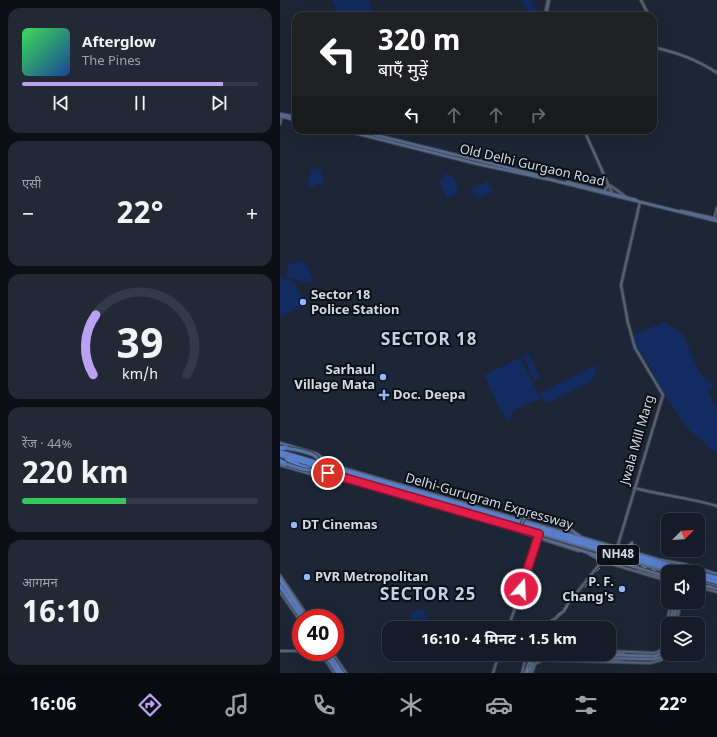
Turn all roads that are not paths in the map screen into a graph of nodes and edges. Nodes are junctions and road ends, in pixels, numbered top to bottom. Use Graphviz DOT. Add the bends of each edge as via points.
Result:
graph roads {
  1 [pos="549,0"];
  2 [pos="641,0"];
  3 [pos="547,12"];
  4 [pos="647,12"];
  5 [pos="657,49"];
  6 [pos="717,73"];
  7 [pos="281,115"];
  8 [pos="292,117"];
  9 [pos="280,124"];
  10 [pos="360,134"];
  11 [pos="371,134"];
  12 [pos="586,134"];
  13 [pos="524,173"];
  14 [pos="610,185"];
  15 [pos="603,192"];
  16 [pos="613,195"];
  17 [pos="626,198"];
  18 [pos="640,202"];
  19 [pos="717,208"];
  20 [pos="716,219"];
  21 [pos="280,446"];
  22 [pos="287,448"];
  23 [pos="281,455"];
  24 [pos="305,459"];
  25 [pos="280,461"];
  26 [pos="286,464"];
  27 [pos="331,464"];
  28 [pos="280,465"];
  29 [pos="340,470"];
  30 [pos="334,475"];
  31 [pos="349,476"];
  32 [pos="634,488"];
  33 [pos="717,506"];
  34 [pos="541,528"];
  35 [pos="550,528"];
  36 [pos="539,534"];
  37 [pos="582,537"];
  38 [pos="538,538"];
  39 [pos="561,540"];
  40 [pos="632,543"];
  41 [pos="617,548"];
  42 [pos="591,550"];
  43 [pos="582,552"];
  44 [pos="634,553"];
  45 [pos="603,560"];
  46 [pos="660,560"];
  47 [pos="661,565"];
  48 [pos="674,565"];
  49 [pos="687,565"];
  50 [pos="661,566"];
  51 [pos="661,570"];
  52 [pos="705,571"];
  53 [pos="709,572"];
  54 [pos="717,574"];
  55 [pos="280,575"];
  56 [pos="705,575"];
  57 [pos="661,578"];
  58 [pos="661,578"];
  59 [pos="717,578"];
  60 [pos="280,579"];
  61 [pos="705,580"];
  62 [pos="705,581"];
  63 [pos="709,582"];
  64 [pos="717,584"];
  65 [pos="280,586"];
  66 [pos="705,587"];
  67 [pos="705,588"];
  68 [pos="717,589"];
  69 [pos="280,592"];
  70 [pos="717,592"];
  71 [pos="292,609"];
  72 [pos="296,609"];
  73 [pos="300,609"];
  74 [pos="303,609"];
  75 [pos="675,609"];
  76 [pos="510,621"];
  77 [pos="552,621"];
  78 [pos="280,651"];
  79 [pos="292,651"];
  80 [pos="616,652"];
  81 [pos="661,653"];
  82 [pos="616,655"];
  83 [pos="661,657"];
  84 [pos="616,658"];
  85 [pos="661,659"];
  86 [pos="616,660"];
  87 [pos="326,661"];
  88 [pos="332,661"];
  89 [pos="336,661"];
  90 [pos="497,661"];
  91 [pos="530,661"];
  92 [pos="533,661"];
  93 [pos="540,661"];
  94 [pos="584,661"];
  95 [pos="525,662"];
  96 [pos="625,662"];
  97 [pos="340,671"];
  98 [pos="334,673"];
  99 [pos="346,673"];
  100 [pos="493,673"];
  101 [pos="522,673"];
  102 [pos="525,673"];
  103 [pos="530,673"];
  1 -- 3 [label="street"];
  2 -- 4 [label="street"];
  5 -- 6 [label="street" via="696,60"];
  7 -- 8 [label="main road"];
  7 -- 9 [label="street"];
  10 -- 13 [label="main road, Old Delhi Gurgaon Road"];
  11 -- 13 [label="main road, Old Delhi Gurgaon Road"];
  12 -- 14 [label="street"];
  13 -- 15 [label="main road, Old Delhi Gurgaon Road"];
  13 -- 16 [label="main road, Old Delhi Gurgaon Road"];
  14 -- 15 [label="street"];
  14 -- 16 [label="street"];
  14 -- 17 [label="street"];
  15 -- 16 [label="main road, Old Delhi Gurgaon Road"];
  16 -- 17 [label="main road, Old Delhi Gurgaon Road"];
  16 -- 18 [label="main road, Old Delhi Gurgaon Road"];
  17 -- 20 [label="main road, Old Delhi Gurgaon Road"];
  18 -- 20 [label="main road, Old Delhi Gurgaon Road"];
  18 -- 32 [label="street, Jwala Mill Marg" via="621,285 635,348 663,395"];
  19 -- 20 [label="street"];
  21 -- 22 [label="highway"];
  21 -- 27 [label="main road" via="317,454"];
  22 -- 26 [label="main road, bridge" via="315,456 318,465 310,470"];
  23 -- 24 [label="highway, Delhi-Gurugram Expressway / NH48"];
  23 -- 30 [label="highway" via="300,466"];
  23 -- 31 [label="highway, Delhi-Gurugram Expressway / NH48"];
  24 -- 27 [label="highway"];
  24 -- 29 [label="highway, Delhi-Gurugram Expressway / NH48"];
  25 -- 26 [label="highway"];
  27 -- 29 [label="highway"];
  27 -- 35 [label="main road"];
  28 -- 30 [label="main road" via="312,474"];
  29 -- 34 [label="highway, Delhi-Gurugram Expressway / NH48"];
  30 -- 31 [label="highway"];
  30 -- 36 [label="main road"];
  31 -- 39 [label="highway, Delhi-Gurugram Expressway / NH48"];
  32 -- 33 [label="street"];
  32 -- 41 [label="street, Jwala Mill Marg"];
  34 -- 35 [label="highway"];
  34 -- 47 [label="highway, Delhi-Gurugram Expressway / NH48"];
  35 -- 37 [label="main road"];
  36 -- 38 [label="street"];
  36 -- 39 [label="main road"];
  37 -- 41 [label="main road"];
  37 -- 43 [label="main road, bridge" via="568,529 530,516 526,517 521,525 525,533"];
  38 -- 43 [label="street"];
  38 -- 76 [label="street"];
  39 -- 42 [label="main road"];
  39 -- 50 [label="highway, Delhi-Gurugram Expressway / NH48"];
  40 -- 44 [label="main road" via="629,548"];
  41 -- 44 [label="main road"];
  42 -- 45 [label="main road"];
  42 -- 51 [label="main road"];
  43 -- 45 [label="main road"];
  44 -- 46 [label="main road"];
  45 -- 57 [label="street"];
  45 -- 58 [label="main road"];
  45 -- 77 [label="street" via="564,611"];
  46 -- 48 [label="main road"];
  46 -- 49 [label="main road"];
  52 -- 53 [label="main road"];
  53 -- 54 [label="main road"];
  53 -- 63 [label="main road" via="713,578"];
  55 -- 74 [label="street"];
  56 -- 59 [label="highway, bridge"];
  60 -- 73 [label="highway"];
  61 -- 64 [label="highway, bridge"];
  62 -- 63 [label="main road"];
  63 -- 64 [label="main road"];
  65 -- 72 [label="highway"];
  66 -- 68 [label="main road"];
  67 -- 70 [label="street"];
  69 -- 71 [label="street"];
  75 -- 80 [label="street" via="661,649 654,654"];
  78 -- 79 [label="street"];
  81 -- 82 [label="main road" via="655,656"];
  83 -- 84 [label="main road"];
  85 -- 96 [label="street" via="658,662"];
  86 -- 96 [label="street"];
  87 -- 98 [label="street"];
  88 -- 97 [label="highway"];
  89 -- 97 [label="street"];
  90 -- 100 [label="street"];
  91 -- 102 [label="main road"];
  92 -- 103 [label="main road"];
  93 -- 103 [label="street" via="533,665"];
  94 -- 96 [label="street"];
  95 -- 101 [label="street"];
  97 -- 99 [label="street"];
}
